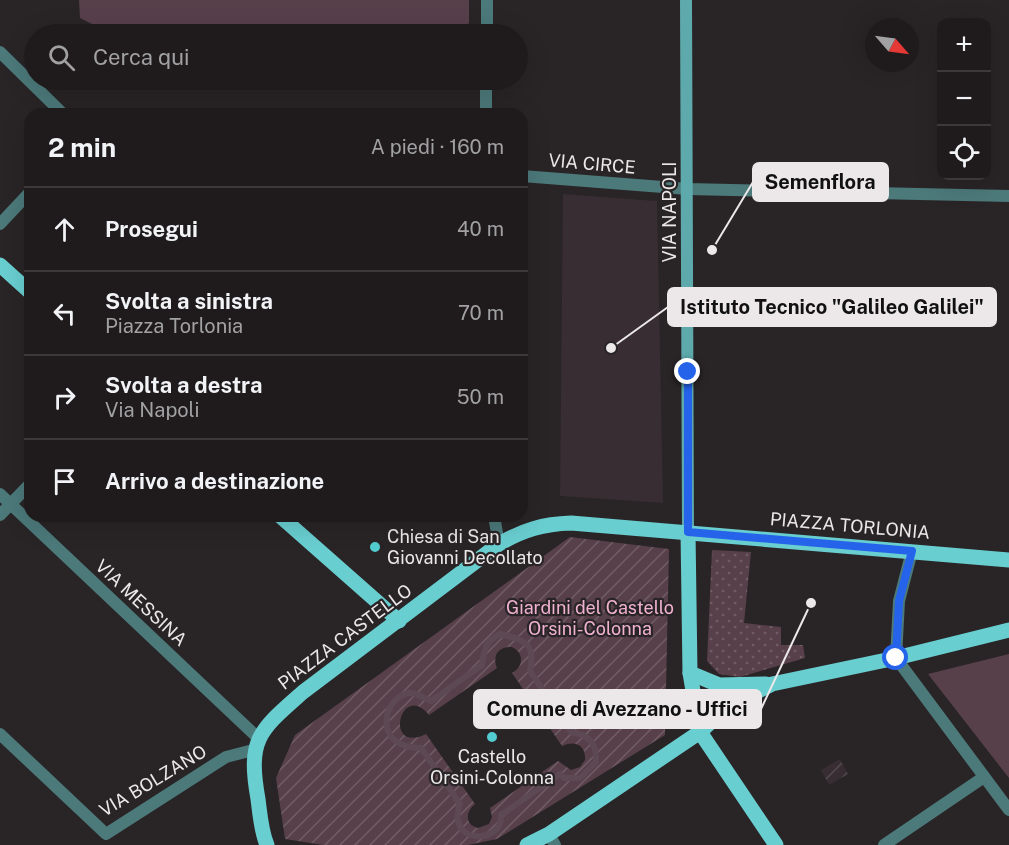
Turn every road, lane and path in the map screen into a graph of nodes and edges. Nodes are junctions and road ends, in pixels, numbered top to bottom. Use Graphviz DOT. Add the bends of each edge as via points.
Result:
graph roads {
  1 [pos="487,0"];
  2 [pos="686,0"];
  3 [pos="487,24"];
  4 [pos="0,52"];
  5 [pos="24,76"];
  6 [pos="39,90"];
  7 [pos="486,90"];
  8 [pos="57,108"];
  9 [pos="486,108"];
  10 [pos="528,176"];
  11 [pos="688,189"];
  12 [pos="1009,196"];
  13 [pos="24,198"];
  14 [pos="0,224"];
  15 [pos="0,265"];
  16 [pos="24,287"];
  17 [pos="24,490"];
  18 [pos="0,494"];
  19 [pos="10,504"];
  20 [pos="0,515"];
  21 [pos="24,518"];
  22 [pos="28,522"];
  23 [pos="287,522"];
  24 [pos="495,522"];
  25 [pos="688,532"];
  26 [pos="499,544"];
  27 [pos="912,551"];
  28 [pos="1009,560"];
  29 [pos="399,621"];
  30 [pos="1009,630"];
  31 [pos="896,658"];
  32 [pos="690,673"];
  33 [pos="772,684"];
  34 [pos="700,732"];
  35 [pos="0,734"];
  36 [pos="256,744"];
  37 [pos="984,777"];
  38 [pos="1009,810"];
  39 [pos="552,839"];
  40 [pos="267,845"];
  41 [pos="527,845"];
  42 [pos="776,845"];
  43 [pos="884,845"];
  1 -- 3 [label="street"];
  2 -- 11 [label="main road, VIA NAPOLI"];
  4 -- 5 [label="street"];
  6 -- 8 [label="street"];
  7 -- 9 [label="street"];
  10 -- 11 [label="street, VIA CIRCE"];
  11 -- 12 [label="street, VIA CIRCE"];
  11 -- 25 [label="main road, VIA NAPOLI"];
  13 -- 14 [label="street"];
  15 -- 16 [label="main road"];
  17 -- 19 [label="street"];
  18 -- 19 [label="street, VIA MESSINA"];
  19 -- 20 [label="street"];
  19 -- 21 [label="street, VIA MESSINA"];
  22 -- 36 [label="street, VIA MESSINA"];
  23 -- 29 [label="main road"];
  24 -- 26 [label="street"];
  25 -- 26 [label="main road, PIAZZA CASTELLO" via="544,524"];
  25 -- 27 [label="main road, PIAZZA TORLONIA"];
  25 -- 32 [label="main road"];
  26 -- 29 [label="main road, PIAZZA CASTELLO"];
  27 -- 28 [label="main road, PIAZZA TORLONIA"];
  27 -- 31 [label="street" via="899,601"];
  29 -- 36 [label="main road, PIAZZA CASTELLO" via="303,692 274,717"];
  30 -- 31 [label="main road"];
  31 -- 33 [label="main road"];
  31 -- 37 [label="street"];
  32 -- 33 [label="main road" via="719,684"];
  32 -- 34 [label="main road"];
  33 -- 34 [label="main road" via="726,707"];
  34 -- 39 [label="main road"];
  34 -- 42 [label="main road"];
  35 -- 36 [label="street, VIA BOLZANO" via="106,834 226,757"];
  36 -- 40 [label="main road" via="253,775"];
  37 -- 38 [label="street"];
  37 -- 43 [label="street"];
  39 -- 41 [label="main road"];
}
